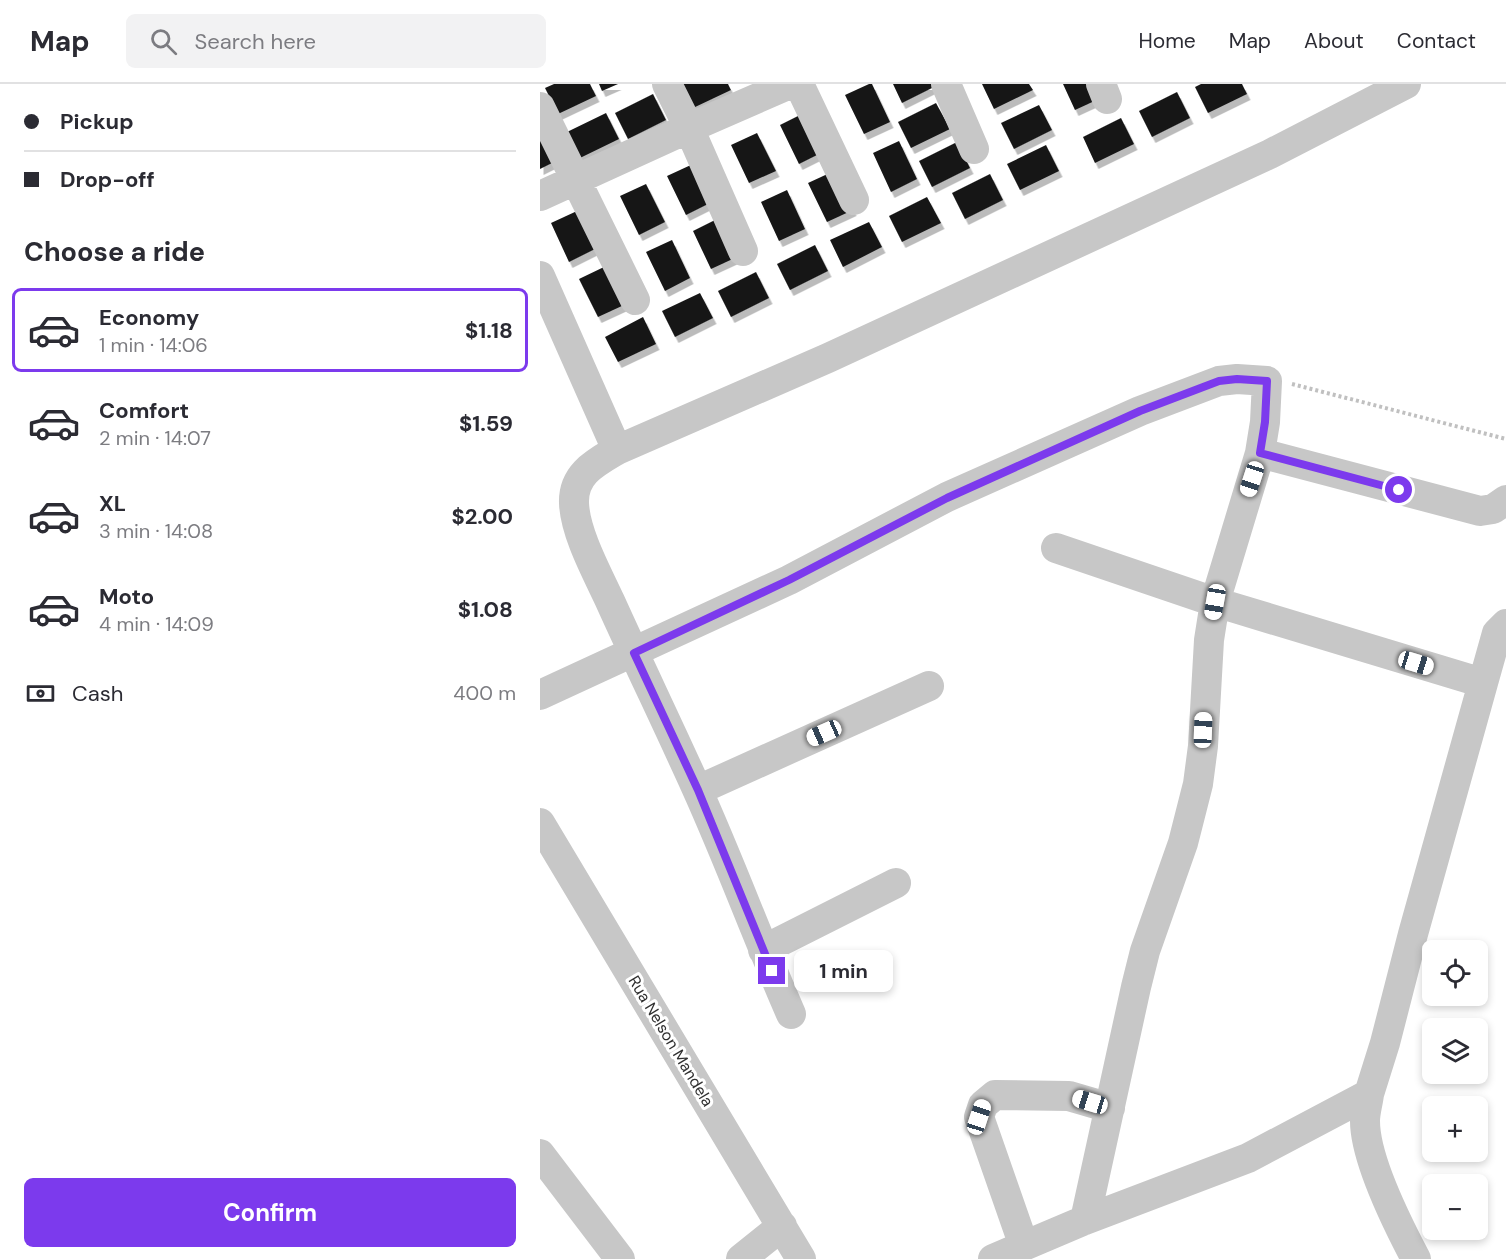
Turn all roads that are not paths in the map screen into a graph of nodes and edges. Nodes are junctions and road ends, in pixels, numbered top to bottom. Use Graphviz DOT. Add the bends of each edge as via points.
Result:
graph roads {
  1 [pos="667,84"];
  2 [pos="790,84"];
  3 [pos="799,84"];
  4 [pos="946,84"];
  5 [pos="1406,84"];
  6 [pos="540,107"];
  7 [pos="689,128"];
  8 [pos="974,149"];
  9 [pos="575,181"];
  10 [pos="540,196"];
  11 [pos="854,200"];
  12 [pos="743,251"];
  13 [pos="540,276"];
  14 [pos="635,300"];
  15 [pos="617,450"];
  16 [pos="1260,453"];
  17 [pos="1506,500"];
  18 [pos="1056,548"];
  19 [pos="1215,602"];
  20 [pos="1506,624"];
  21 [pos="634,653"];
  22 [pos="1483,683"];
  23 [pos="929,686"];
  24 [pos="540,695"];
  25 [pos="698,790"];
  26 [pos="540,823"];
  27 [pos="896,883"];
  28 [pos="763,950"];
  29 [pos="791,1014"];
  30 [pos="1369,1094"];
  31 [pos="1110,1108"];
  32 [pos="540,1154"];
  33 [pos="1085,1220"];
  34 [pos="782,1226"];
  35 [pos="1024,1246"];
  36 [pos="620,1259"];
  37 [pos="741,1259"];
  38 [pos="801,1259"];
  39 [pos="993,1259"];
  40 [pos="1416,1259"];
  1 -- 7 [label="street"];
  2 -- 7 [label="street"];
  3 -- 11 [label="street"];
  4 -- 8 [label="street"];
  5 -- 15 [label="street" via="1270,154 828,358"];
  6 -- 9 [label="street"];
  7 -- 9 [label="street"];
  7 -- 12 [label="street"];
  9 -- 10 [label="street"];
  9 -- 14 [label="street"];
  13 -- 15 [label="street"];
  15 -- 21 [label="street" via="589,466 579,477 574,504 580,530"];
  16 -- 17 [label="street" via="1480,511 1493,509"];
  16 -- 19 [label="street"];
  16 -- 21 [label="street" via="1267,381 1219,381 1140,411 947,498 789,580"];
  18 -- 19 [label="street"];
  19 -- 22 [label="street"];
  19 -- 31 [label="street" via="1198,784 1183,843 1145,951"];
  20 -- 22 [label="street" via="1497,633"];
  21 -- 24 [label="street"];
  21 -- 25 [label="street"];
  22 -- 30 [label="street"];
  23 -- 25 [label="street"];
  25 -- 28 [label="street"];
  26 -- 34 [label="street, Rua Nelson Mandela"];
  27 -- 28 [label="street"];
  28 -- 29 [label="street"];
  30 -- 33 [label="street" via="1248,1158"];
  30 -- 40 [label="street" via="1365,1122 1369,1148 1377,1176"];
  31 -- 33 [label="street"];
  31 -- 35 [label="street" via="1069,1096 995,1095 983,1104 979,1117"];
  32 -- 36 [label="street"];
  33 -- 35 [label="street"];
  34 -- 37 [label="street"];
  34 -- 38 [label="street, Rua Nelson Mandela"];
  35 -- 39 [label="street"];
}
